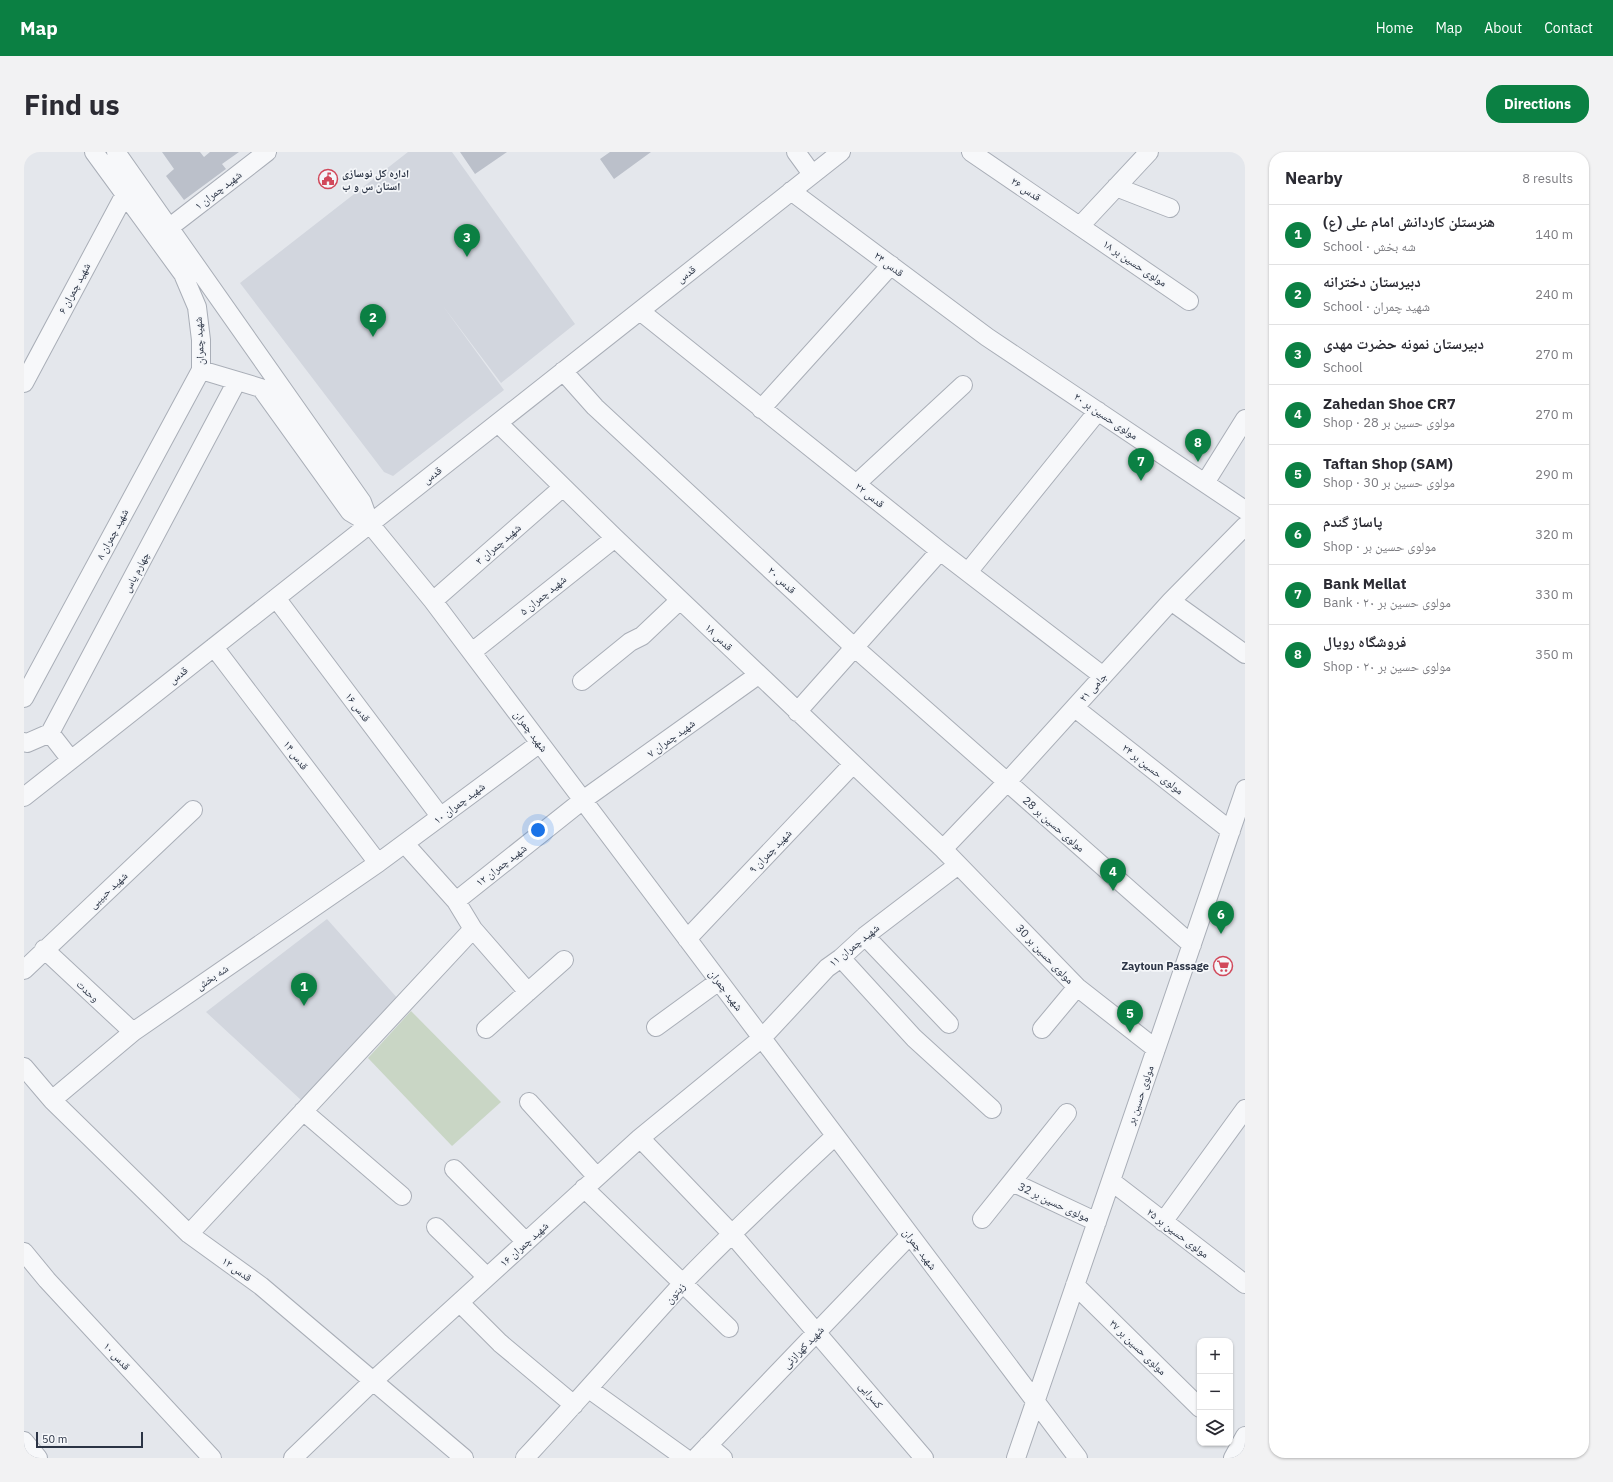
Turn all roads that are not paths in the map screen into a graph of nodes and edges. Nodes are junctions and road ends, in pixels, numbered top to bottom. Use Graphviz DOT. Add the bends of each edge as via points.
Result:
graph roads {
  1 [pos="94,152"];
  2 [pos="116,152"];
  3 [pos="267,152"];
  4 [pos="796,152"];
  5 [pos="841,152"];
  6 [pos="971,152"];
  7 [pos="1149,152"];
  8 [pos="812,174"];
  9 [pos="1116,187"];
  10 [pos="792,191"];
  11 [pos="125,194"];
  12 [pos="1170,208"];
  13 [pos="1080,226"];
  14 [pos="170,228"];
  15 [pos="892,265"];
  16 [pos="1189,300"];
  17 [pos="640,310"];
  18 [pos="987,337"];
  19 [pos="201,370"];
  20 [pos="563,371"];
  21 [pos="237,381"];
  22 [pos="24,383"];
  23 [pos="963,385"];
  24 [pos="761,408"];
  25 [pos="1098,411"];
  26 [pos="1245,419"];
  27 [pos="498,422"];
  28 [pos="1205,483"];
  29 [pos="856,484"];
  30 [pos="563,487"];
  31 [pos="1245,510"];
  32 [pos="370,524"];
  33 [pos="1245,526"];
  34 [pos="615,538"];
  35 [pos="940,550"];
  36 [pos="968,572"];
  37 [pos="276,598"];
  38 [pos="680,600"];
  39 [pos="433,601"];
  40 [pos="1171,602"];
  41 [pos="214,647"];
  42 [pos="854,647"];
  43 [pos="472,652"];
  44 [pos="1245,654"];
  45 [pos="758,675"];
  46 [pos="1103,676"];
  47 [pos="582,681"];
  48 [pos="24,698"];
  49 [pos="1074,708"];
  50 [pos="797,712"];
  51 [pos="50,733"];
  52 [pos="540,742"];
  53 [pos="25,744"];
  54 [pos="71,760"];
  55 [pos="853,764"];
  56 [pos="1007,782"];
  57 [pos="1245,789"];
  58 [pos="24,797"];
  59 [pos="583,800"];
  60 [pos="193,810"];
  61 [pos="440,816"];
  62 [pos="1230,831"];
  63 [pos="404,844"];
  64 [pos="942,849"];
  65 [pos="378,863"];
  66 [pos="958,865"];
  67 [pos="456,901"];
  68 [pos="473,929"];
  69 [pos="865,936"];
  70 [pos="687,939"];
  71 [pos="1192,945"];
  72 [pos="44,949"];
  73 [pos="841,958"];
  74 [pos="564,960"];
  75 [pos="24,970"];
  76 [pos="719,981"];
  77 [pos="1077,986"];
  78 [pos="528,992"];
  79 [pos="949,1024"];
  80 [pos="656,1026"];
  81 [pos="486,1029"];
  82 [pos="1042,1029"];
  83 [pos="133,1032"];
  84 [pos="762,1038"];
  85 [pos="1156,1049"];
  86 [pos="24,1067"];
  87 [pos="52,1100"];
  88 [pos="529,1102"];
  89 [pos="992,1109"];
  90 [pos="1245,1109"];
  91 [pos="303,1111"];
  92 [pos="1067,1113"];
  93 [pos="835,1136"];
  94 [pos="640,1138"];
  95 [pos="454,1169"];
  96 [pos="1111,1181"];
  97 [pos="591,1182"];
  98 [pos="1012,1182"];
  99 [pos="402,1196"];
  100 [pos="982,1219"];
  101 [pos="1097,1222"];
  102 [pos="1163,1222"];
  103 [pos="436,1227"];
  104 [pos="189,1234"];
  105 [pos="732,1234"];
  106 [pos="910,1236"];
  107 [pos="526,1242"];
  108 [pos="24,1252"];
  109 [pos="487,1277"];
  110 [pos="683,1283"];
  111 [pos="1245,1284"];
  112 [pos="1075,1285"];
  113 [pos="460,1303"];
  114 [pos="729,1328"];
  115 [pos="817,1332"];
  116 [pos="372,1382"];
  117 [pos="589,1389"];
  118 [pos="1036,1402"];
  119 [pos="574,1405"];
  120 [pos="1197,1405"];
  121 [pos="24,1441"];
  122 [pos="702,1452"];
  123 [pos="38,1458"];
  124 [pos="212,1458"];
  125 [pos="293,1458"];
  126 [pos="464,1458"];
  127 [pos="525,1458"];
  128 [pos="685,1458"];
  129 [pos="723,1458"];
  130 [pos="924,1458"];
  131 [pos="1016,1458"];
  132 [pos="1078,1458"];
  1 -- 11 [label="street, شهید چمران"];
  2 -- 14 [label="street, شهید چمران"];
  3 -- 14 [label="street, شهید چمران ۱"];
  4 -- 8 [label="street"];
  5 -- 8 [label="street, قدس"];
  6 -- 13 [label="street, قدس ۲۶"];
  7 -- 9 [label="street"];
  8 -- 10 [label="street, قدس"];
  9 -- 12 [label="street"];
  9 -- 13 [label="street"];
  10 -- 15 [label="street, قدس ۲۴"];
  10 -- 17 [label="street, قدس"];
  11 -- 19 [label="street, شهید چمران" via="183,274 197,307"];
  11 -- 22 [label="street, شهید چمران ۶"];
  13 -- 16 [label="street, مولوی حسین بر ۱۸"];
  14 -- 32 [label="street, شهید چمران" via="362,502"];
  15 -- 18 [label="street, قدس ۲۴"];
  15 -- 24 [label="street"];
  17 -- 20 [label="street, قدس"];
  17 -- 24 [label="street, قدس ۲۲"];
  18 -- 25 [label="street, مولوی حسین بر ۲۰"];
  19 -- 21 [label="street, شهید چمران"];
  19 -- 48 [label="street, شهید چمران ۸"];
  20 -- 27 [label="street, قدس"];
  20 -- 42 [label="street, قدس ۲۰" via="595,407"];
  21 -- 32 [label="street, شهید چمران" via="261,388 350,512"];
  21 -- 51 [label="street, چهارم یاس"];
  23 -- 29 [label="street"];
  24 -- 29 [label="street, قدس ۲۲"];
  25 -- 28 [label="street, مولوی حسین بر ۲۰"];
  25 -- 36 [label="street"];
  26 -- 28 [label="street"];
  27 -- 30 [label="street, قدس ۱۸"];
  27 -- 32 [label="street, قدس"];
  28 -- 31 [label="street, مولوی حسین بر ۲۰"];
  29 -- 35 [label="street, قدس ۲۲"];
  30 -- 34 [label="street, قدس ۱۸"];
  30 -- 39 [label="street, شهید چمران ۳"];
  32 -- 37 [label="street, قدس"];
  32 -- 39 [label="street, شهید چمران"];
  33 -- 40 [label="street, جامی ۲۱"];
  34 -- 38 [label="street, قدس ۱۸"];
  34 -- 43 [label="street, شهید چمران ۵"];
  35 -- 36 [label="street, قدس ۲۲"];
  35 -- 42 [label="street"];
  36 -- 46 [label="street, قدس ۲۲"];
  37 -- 41 [label="street, قدس"];
  37 -- 61 [label="street, قدس ۱۶"];
  38 -- 45 [label="street, قدس ۱۸"];
  38 -- 47 [label="street" via="642,636 630,642"];
  39 -- 43 [label="street, شهید چمران"];
  40 -- 44 [label="street"];
  40 -- 46 [label="street, جامی ۲۱"];
  41 -- 54 [label="street, قدس"];
  41 -- 65 [label="street, قدس ۱۴"];
  42 -- 50 [label="street"];
  42 -- 56 [label="street, قدس ۲۰"];
  43 -- 52 [label="street, شهید چمران"];
  45 -- 50 [label="street, قدس ۱۸"];
  45 -- 59 [label="street, شهید چمران ۷"];
  46 -- 49 [label="street, جامی ۲۱"];
  49 -- 56 [label="street, جامی ۲۱"];
  49 -- 62 [label="street, مولوی حسین بر ۲۴"];
  50 -- 55 [label="street, قدس ۱۸"];
  51 -- 53 [label="street"];
  51 -- 54 [label="street"];
  52 -- 59 [label="street, شهید چمران"];
  52 -- 61 [label="street, شهید چمران ۱۰"];
  54 -- 58 [label="street, قدس"];
  55 -- 64 [label="street, قدس ۱۸"];
  55 -- 70 [label="street, شهید چمران ۹"];
  56 -- 64 [label="street, جامی ۲۱"];
  56 -- 71 [label="street, مولوی حسین بر 28"];
  57 -- 62 [label="street, مولوی حسین بر"];
  59 -- 67 [label="street, شهید چمران ۱۲"];
  59 -- 70 [label="street, شهید چمران"];
  60 -- 72 [label="street, شهید حبیبی"];
  61 -- 63 [label="street, شهید چمران ۱۰"];
  62 -- 71 [label="street, مولوی حسین بر"];
  63 -- 65 [label="street, شهید چمران ۱۰"];
  63 -- 67 [label="street"];
  64 -- 66 [label="street, مولوی حسین بر 30"];
  65 -- 83 [label="street, شه بخش"];
  66 -- 69 [label="street, شهید چمران ۱۱"];
  66 -- 77 [label="street, مولوی حسین بر 30"];
  67 -- 68 [label="street"];
  68 -- 78 [label="street"];
  68 -- 91 [label="street"];
  69 -- 73 [label="street, شهید چمران ۱۱"];
  69 -- 79 [label="street"];
  70 -- 76 [label="street, شهید چمران"];
  71 -- 85 [label="street, مولوی حسین بر"];
  72 -- 75 [label="street, شهید حبیبی"];
  72 -- 83 [label="street, وحدت"];
  73 -- 84 [label="street, شهید چمران ۱۱" via="827,968"];
  73 -- 89 [label="street" via="914,1038"];
  74 -- 78 [label="street"];
  76 -- 80 [label="street"];
  76 -- 84 [label="street, شهید چمران"];
  77 -- 82 [label="street"];
  77 -- 85 [label="street, مولوی حسین بر 30"];
  78 -- 81 [label="street"];
  83 -- 87 [label="street, شه بخش"];
  84 -- 93 [label="street, شهید چمران"];
  84 -- 94 [label="street, شهید چمران ۱۶"];
  85 -- 96 [label="street, مولوی حسین بر"];
  86 -- 87 [label="street, قدس ۱۲"];
  87 -- 104 [label="street, قدس ۱۲"];
  88 -- 97 [label="street"];
  90 -- 102 [label="street"];
  91 -- 99 [label="street"];
  91 -- 104 [label="street"];
  92 -- 98 [label="street"];
  93 -- 105 [label="street, زیتون"];
  93 -- 106 [label="street, شهید چمران"];
  94 -- 97 [label="street, شهید چمران ۱۶"];
  94 -- 105 [label="street, کسرایی"];
  95 -- 107 [label="street"];
  96 -- 101 [label="street, مولوی حسین بر"];
  96 -- 102 [label="street, مولوی حسین بر ۲۵"];
  97 -- 107 [label="street, شهید چمران ۱۶"];
  97 -- 110 [label="street"];
  98 -- 100 [label="street"];
  98 -- 101 [label="street, مولوی حسین بر 32"];
  101 -- 112 [label="street, مولوی حسین بر"];
  102 -- 111 [label="street, مولوی حسین بر ۲۵"];
  103 -- 109 [label="street"];
  104 -- 116 [label="street, قدس ۱۲" via="261,1286"];
  105 -- 110 [label="street, زیتون"];
  105 -- 115 [label="street, کسرایی"];
  106 -- 115 [label="street, شهید کهرازئی"];
  106 -- 118 [label="street, شهید چمران"];
  107 -- 109 [label="street, شهید چمران ۱۶"];
  108 -- 124 [label="street, قدس ۱۰"];
  109 -- 113 [label="street, شهید چمران ۱۶"];
  110 -- 114 [label="street"];
  110 -- 117 [label="street, زیتون"];
  112 -- 118 [label="street, مولوی حسین بر"];
  112 -- 120 [label="street, مولوی حسین بر ۲۷"];
  113 -- 116 [label="street, شهید چمران ۱۶"];
  113 -- 119 [label="street" via="500,1343"];
  115 -- 122 [label="street, شهید کهرازئی"];
  115 -- 130 [label="street, کسرایی"];
  116 -- 125 [label="street, شهید چمران ۱۶"];
  116 -- 126 [label="street, قدس ۱۲"];
  117 -- 119 [label="street, زیتون"];
  117 -- 128 [label="street"];
  118 -- 131 [label="street, مولوی حسین بر"];
  118 -- 132 [label="street, شهید چمران"];
  119 -- 127 [label="street, زیتون"];
  121 -- 123 [label="street"];
  122 -- 129 [label="street"];
}
